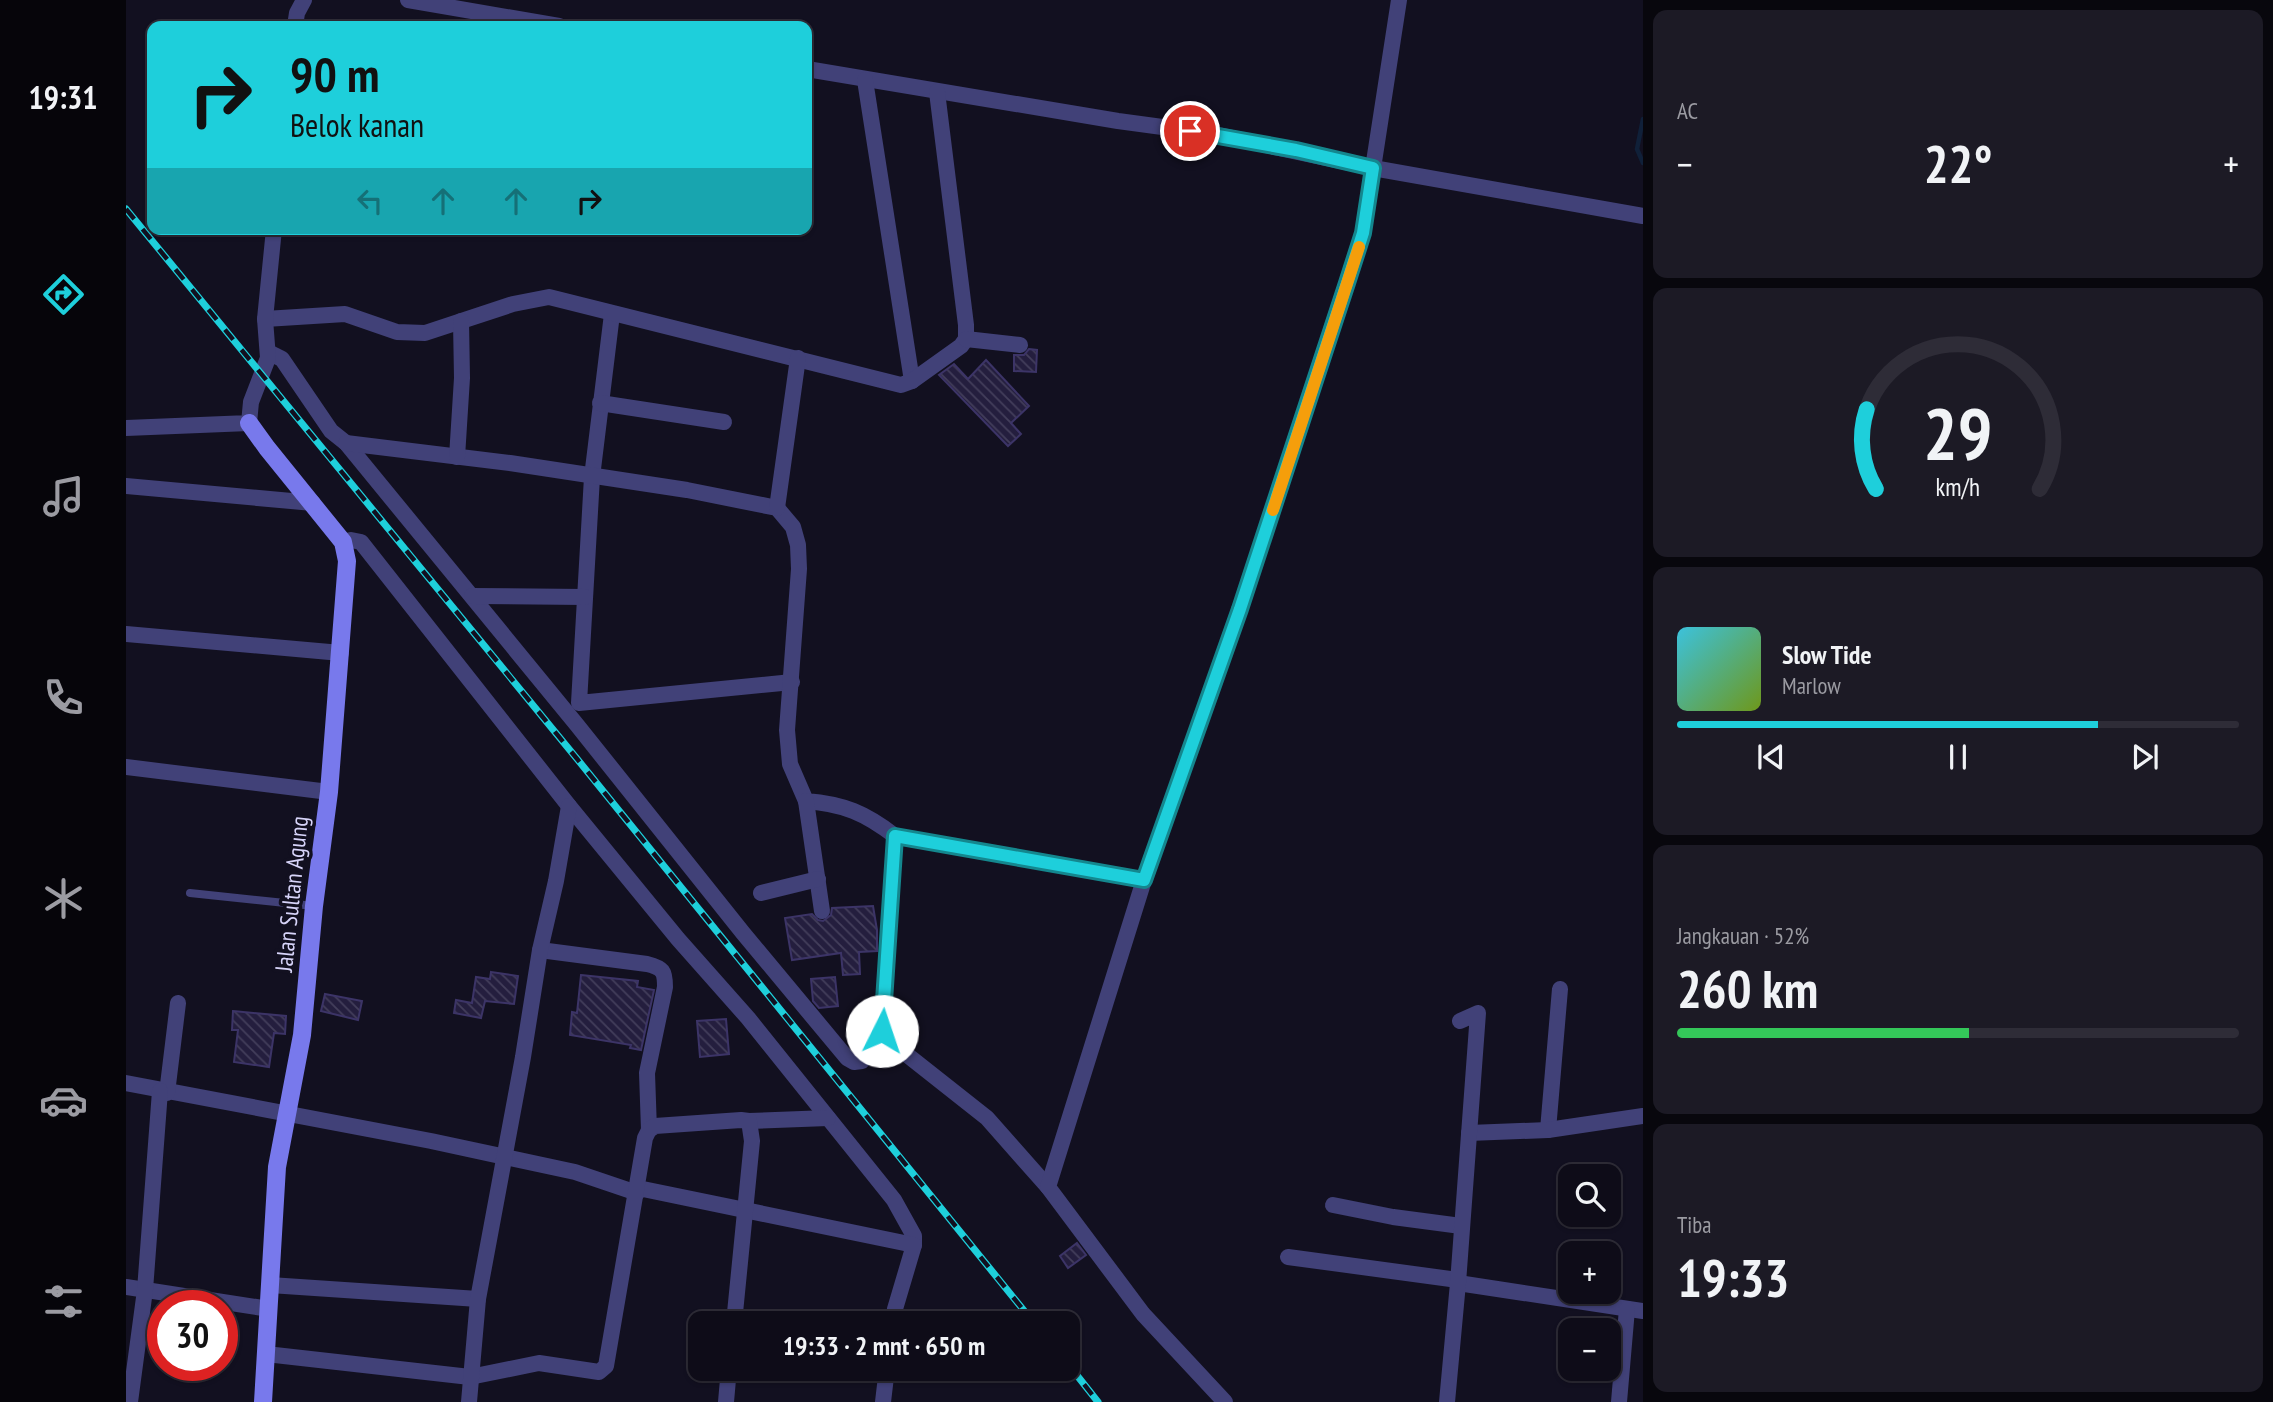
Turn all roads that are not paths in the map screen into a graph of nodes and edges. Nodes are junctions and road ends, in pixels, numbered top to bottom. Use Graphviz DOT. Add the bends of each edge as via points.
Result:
graph roads {
  1 [pos="304,0"];
  2 [pos="408,0"];
  3 [pos="1399,0"];
  4 [pos="295,21"];
  5 [pos="530,21"];
  6 [pos="812,70"];
  7 [pos="865,80"];
  8 [pos="937,92"];
  9 [pos="1373,168"];
  10 [pos="1643,216"];
  11 [pos="273,235"];
  12 [pos="612,314"];
  13 [pos="265,320"];
  14 [pos="461,321"];
  15 [pos="966,339"];
  16 [pos="1020,345"];
  17 [pos="268,352"];
  18 [pos="798,358"];
  19 [pos="912,380"];
  20 [pos="600,404"];
  21 [pos="723,422"];
  22 [pos="249,423"];
  23 [pos="126,428"];
  24 [pos="346,443"];
  25 [pos="457,457"];
  26 [pos="592,477"];
  27 [pos="126,486"];
  28 [pos="313,503"];
  29 [pos="776,508"];
  30 [pos="343,542"];
  31 [pos="472,596"];
  32 [pos="585,597"];
  33 [pos="126,634"];
  34 [pos="341,653"];
  35 [pos="792,682"];
  36 [pos="579,703"];
  37 [pos="577,725"];
  38 [pos="126,767"];
  39 [pos="329,792"];
  40 [pos="806,801"];
  41 [pos="569,806"];
  42 [pos="895,836"];
  43 [pos="818,879"];
  44 [pos="1144,880"];
  45 [pos="190,893"];
  46 [pos="761,893"];
  47 [pos="314,906"];
  48 [pos="822,911"];
  49 [pos="540,950"];
  50 [pos="1560,989"];
  51 [pos="178,1003"];
  52 [pos="1461,1021"];
  53 [pos="882,1031"];
  54 [pos="126,1083"];
  55 [pos="164,1092"];
  56 [pos="286,1113"];
  57 [pos="1643,1116"];
  58 [pos="828,1118"];
  59 [pos="749,1121"];
  60 [pos="649,1130"];
  61 [pos="1548,1130"];
  62 [pos="1469,1133"];
  63 [pos="504,1158"];
  64 [pos="1048,1187"];
  65 [pos="637,1190"];
  66 [pos="1333,1205"];
  67 [pos="745,1209"];
  68 [pos="1461,1226"];
  69 [pos="914,1245"];
  70 [pos="1288,1257"];
  71 [pos="1458,1282"];
  72 [pos="270,1285"];
  73 [pos="126,1287"];
  74 [pos="145,1290"];
  75 [pos="478,1298"];
  76 [pos="268,1309"];
  77 [pos="1635,1310"];
  78 [pos="735,1311"];
  79 [pos="895,1311"];
  80 [pos="267,1354"];
  81 [pos="470,1377"];
  82 [pos="728,1381"];
  83 [pos="885,1381"];
  84 [pos="1222,1401"];
  85 [pos="130,1402"];
  86 [pos="263,1402"];
  87 [pos="469,1402"];
  88 [pos="726,1402"];
  89 [pos="883,1402"];
  90 [pos="1447,1402"];
  91 [pos="1619,1402"];
  1 -- 4 [label="street"];
  2 -- 5 [label="street"];
  3 -- 9 [label="street"];
  6 -- 7 [label="street"];
  7 -- 8 [label="street"];
  7 -- 19 [label="street"];
  8 -- 9 [label="street" via="1214,134"];
  8 -- 15 [label="street"];
  9 -- 10 [label="street"];
  9 -- 44 [label="street" via="1359,246 1240,609"];
  11 -- 13 [label="street"];
  12 -- 14 [label="street" via="549,296"];
  12 -- 18 [label="street"];
  12 -- 20 [label="street"];
  13 -- 14 [label="street" via="345,314 411,334"];
  13 -- 17 [label="street"];
  14 -- 25 [label="street"];
  15 -- 16 [label="street"];
  15 -- 19 [label="street"];
  17 -- 22 [label="street"];
  17 -- 24 [label="street" via="282,359 331,431"];
  18 -- 19 [label="street" via="896,385"];
  18 -- 29 [label="street"];
  20 -- 21 [label="street"];
  20 -- 26 [label="street"];
  22 -- 23 [label="street"];
  22 -- 28 [label="street"];
  24 -- 25 [label="street"];
  24 -- 31 [label="street"];
  25 -- 26 [label="street"];
  26 -- 29 [label="street"];
  26 -- 32 [label="street"];
  27 -- 28 [label="street"];
  28 -- 30 [label="street"];
  29 -- 35 [label="street" via="793,527 798,545"];
  30 -- 34 [label="street, Jalan Sultan Agung" via="347,582"];
  30 -- 41 [label="street" via="362,542"];
  31 -- 32 [label="street"];
  31 -- 37 [label="street"];
  32 -- 36 [label="street"];
  33 -- 34 [label="street"];
  34 -- 39 [label="street, Jalan Sultan Agung"];
  35 -- 36 [label="street"];
  35 -- 40 [label="street" via="790,764"];
  36 -- 37 [label="street"];
  37 -- 53 [label="street" via="847,1058 862,1061"];
  38 -- 39 [label="street"];
  39 -- 47 [label="street, Jalan Sultan Agung"];
  40 -- 42 [label="street" via="854,809"];
  40 -- 43 [label="street"];
  41 -- 49 [label="street"];
  41 -- 58 [label="street"];
  42 -- 44 [label="street"];
  42 -- 53 [label="street"];
  43 -- 46 [label="street"];
  43 -- 48 [label="street"];
  44 -- 64 [label="street"];
  45 -- 47 [label="lane"];
  47 -- 56 [label="street, Jalan Sultan Agung" via="302,1035"];
  49 -- 60 [label="street" via="647,964 665,974 647,1073"];
  49 -- 63 [label="street"];
  50 -- 61 [label="street"];
  51 -- 55 [label="street"];
  52 -- 62 [label="street" via="1478,1013"];
  53 -- 64 [label="street" via="987,1118"];
  54 -- 55 [label="street"];
  55 -- 56 [label="street"];
  55 -- 74 [label="street"];
  56 -- 63 [label="street"];
  56 -- 72 [label="street, Jalan Sultan Agung" via="276,1167"];
  57 -- 61 [label="street"];
  58 -- 59 [label="street"];
  58 -- 69 [label="street" via="894,1200 909,1223"];
  59 -- 60 [label="street"];
  59 -- 67 [label="street" via="752,1141"];
  60 -- 65 [label="street"];
  61 -- 62 [label="street"];
  62 -- 68 [label="street"];
  63 -- 65 [label="street"];
  63 -- 75 [label="street"];
  64 -- 84 [label="street" via="1143,1314"];
  65 -- 67 [label="street"];
  65 -- 81 [label="street" via="603,1370 595,1373 539,1363"];
  66 -- 68 [label="street"];
  67 -- 69 [label="street"];
  67 -- 78 [label="street"];
  68 -- 71 [label="street"];
  69 -- 79 [label="street"];
  70 -- 71 [label="street"];
  71 -- 77 [label="street"];
  71 -- 90 [label="street"];
  72 -- 75 [label="street"];
  72 -- 76 [label="street, Jalan Sultan Agung"];
  73 -- 74 [label="street"];
  74 -- 76 [label="street"];
  74 -- 85 [label="street"];
  75 -- 81 [label="street"];
  76 -- 80 [label="street, Jalan Sultan Agung"];
  77 -- 91 [label="street"];
  80 -- 81 [label="street"];
  80 -- 86 [label="street, Jalan Sultan Agung"];
  81 -- 87 [label="street"];
  82 -- 88 [label="street"];
  83 -- 89 [label="street"];
}
